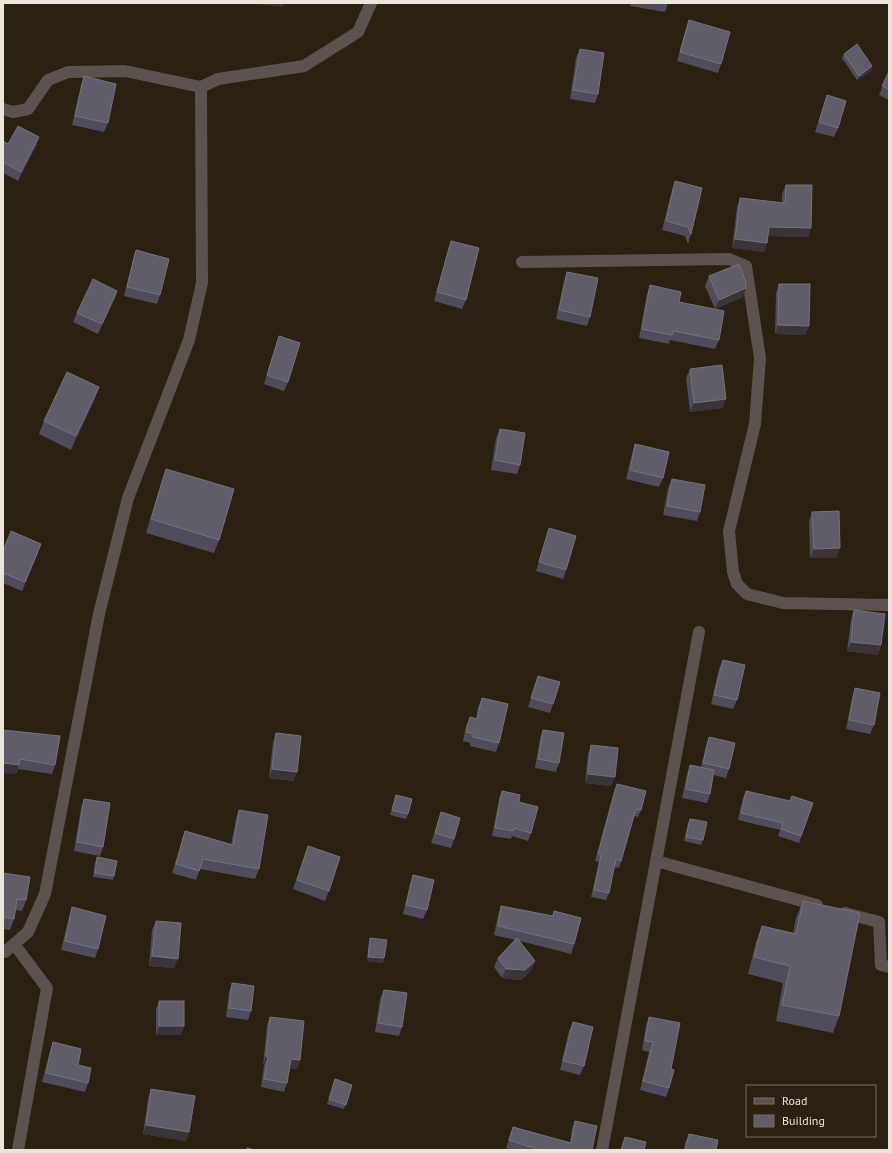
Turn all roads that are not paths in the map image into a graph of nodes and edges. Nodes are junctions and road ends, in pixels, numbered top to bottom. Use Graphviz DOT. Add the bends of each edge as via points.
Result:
graph roads {
  1 [pos="371,3"];
  2 [pos="201,87"];
  3 [pos="3,108"];
  4 [pos="522,262"];
  5 [pos="889,605"];
  6 [pos="699,632"];
  7 [pos="656,862"];
  8 [pos="14,944"];
  9 [pos="3,952"];
  10 [pos="889,967"];
  11 [pos="18,1150"];
  12 [pos="602,1150"];
  1 -- 2 [label="street" via="358,32 304,66 218,79"];
  2 -- 3 [label="street" via="126,70 68,72 48,80 28,109 13,112"];
  2 -- 8 [label="street" via="202,283 193,326 126,505 99,614 46,894 28,932"];
  4 -- 5 [label="street" via="729,259 746,266 760,358 755,424 729,531 732,572 737,584 746,594 783,604"];
  6 -- 7 [label="street"];
  7 -- 10 [label="street" via="879,922 881,965"];
  7 -- 12 [label="street"];
  8 -- 9 [label="street"];
  8 -- 11 [label="street" via="47,988"];
}
